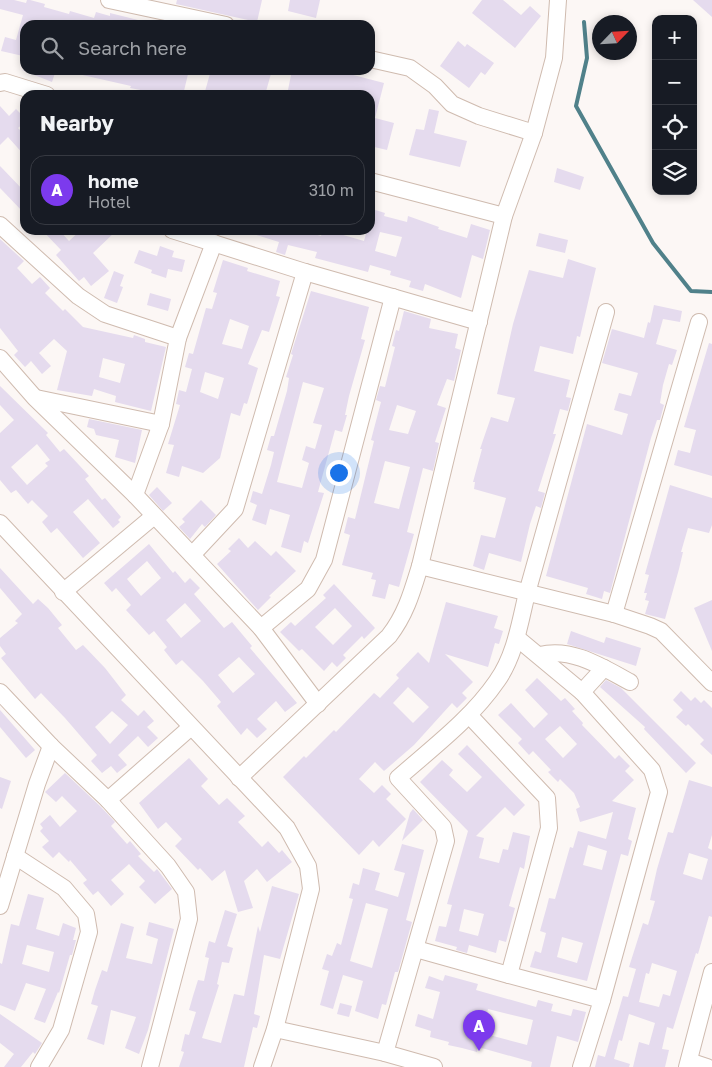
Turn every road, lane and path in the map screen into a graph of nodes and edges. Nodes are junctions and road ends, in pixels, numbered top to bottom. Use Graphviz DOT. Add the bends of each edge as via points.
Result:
graph roads {
  1 [pos="109,0"];
  2 [pos="558,0"];
  3 [pos="203,20"];
  4 [pos="375,60"];
  5 [pos="0,83"];
  6 [pos="30,90"];
  7 [pos="534,133"];
  8 [pos="375,182"];
  9 [pos="504,216"];
  10 [pos="0,225"];
  11 [pos="188,235"];
  12 [pos="214,243"];
  13 [pos="305,272"];
  14 [pos="393,297"];
  15 [pos="606,312"];
  16 [pos="479,322"];
  17 [pos="699,322"];
  18 [pos="178,338"];
  19 [pos="0,358"];
  20 [pos="35,398"];
  21 [pos="161,424"];
  22 [pos="135,495"];
  23 [pos="154,516"];
  24 [pos="0,523"];
  25 [pos="192,556"];
  26 [pos="420,566"];
  27 [pos="63,592"];
  28 [pos="527,593"];
  29 [pos="614,614"];
  30 [pos="261,628"];
  31 [pos="517,638"];
  32 [pos="540,656"];
  33 [pos="604,668"];
  34 [pos="630,682"];
  35 [pos="712,683"];
  36 [pos="0,692"];
  37 [pos="582,692"];
  38 [pos="318,704"];
  39 [pos="469,715"];
  40 [pos="191,727"];
  41 [pos="51,746"];
  42 [pos="240,778"];
  43 [pos="108,800"];
  44 [pos="15,856"];
  45 [pos="0,906"];
  46 [pos="416,949"];
  47 [pos="712,972"];
  48 [pos="509,975"];
  49 [pos="602,1000"];
  50 [pos="276,1028"];
  51 [pos="385,1053"];
  52 [pos="688,1064"];
  53 [pos="38,1067"];
  54 [pos="150,1067"];
  55 [pos="262,1067"];
  56 [pos="434,1067"];
  57 [pos="581,1067"];
  58 [pos="707,1067"];
  1 -- 3 [label="street"];
  2 -- 7 [label="street" via="554,58"];
  4 -- 7 [label="street" via="410,68 435,86 452,104"];
  5 -- 6 [label="street"];
  7 -- 9 [label="street"];
  8 -- 9 [label="street"];
  9 -- 16 [label="street"];
  10 -- 18 [label="street" via="78,296 105,314"];
  11 -- 12 [label="street"];
  12 -- 13 [label="street"];
  12 -- 18 [label="street"];
  13 -- 14 [label="street"];
  13 -- 25 [label="street" via="235,510"];
  14 -- 16 [label="street"];
  14 -- 30 [label="street" via="324,560 308,589"];
  15 -- 28 [label="street"];
  16 -- 26 [label="street"];
  17 -- 29 [label="street"];
  18 -- 21 [label="street"];
  19 -- 20 [label="street"];
  20 -- 21 [label="street"];
  20 -- 22 [label="street"];
  21 -- 22 [label="street"];
  22 -- 23 [label="street"];
  23 -- 25 [label="street"];
  23 -- 27 [label="street"];
  24 -- 27 [label="street"];
  25 -- 30 [label="street"];
  26 -- 28 [label="street"];
  26 -- 38 [label="street" via="402,619 389,636"];
  27 -- 40 [label="street"];
  28 -- 29 [label="street"];
  28 -- 31 [label="street"];
  29 -- 35 [label="street" via="661,631"];
  30 -- 38 [label="street"];
  31 -- 32 [label="street"];
  31 -- 39 [label="street" via="498,680"];
  32 -- 33 [label="street" via="564,654 586,659"];
  32 -- 37 [label="street"];
  33 -- 34 [label="street"];
  33 -- 37 [label="street"];
  36 -- 41 [label="street"];
  37 -- 49 [label="street" via="652,770 659,792"];
  38 -- 42 [label="street"];
  39 -- 46 [label="street" via="398,778 443,827 446,841"];
  39 -- 48 [label="street" via="547,798 549,828"];
  40 -- 42 [label="street"];
  40 -- 43 [label="street"];
  41 -- 43 [label="street"];
  41 -- 44 [label="street"];
  42 -- 50 [label="street" via="287,828 308,866 311,889"];
  43 -- 54 [label="street" via="168,866 186,892 189,919"];
  44 -- 45 [label="street"];
  44 -- 53 [label="street" via="64,888 86,914 89,932 61,1030"];
  46 -- 48 [label="street"];
  46 -- 51 [label="street"];
  47 -- 52 [label="street"];
  48 -- 49 [label="street"];
  49 -- 57 [label="street"];
  50 -- 51 [label="street"];
  50 -- 55 [label="street"];
  51 -- 56 [label="street"];
  52 -- 58 [label="street"];
}
